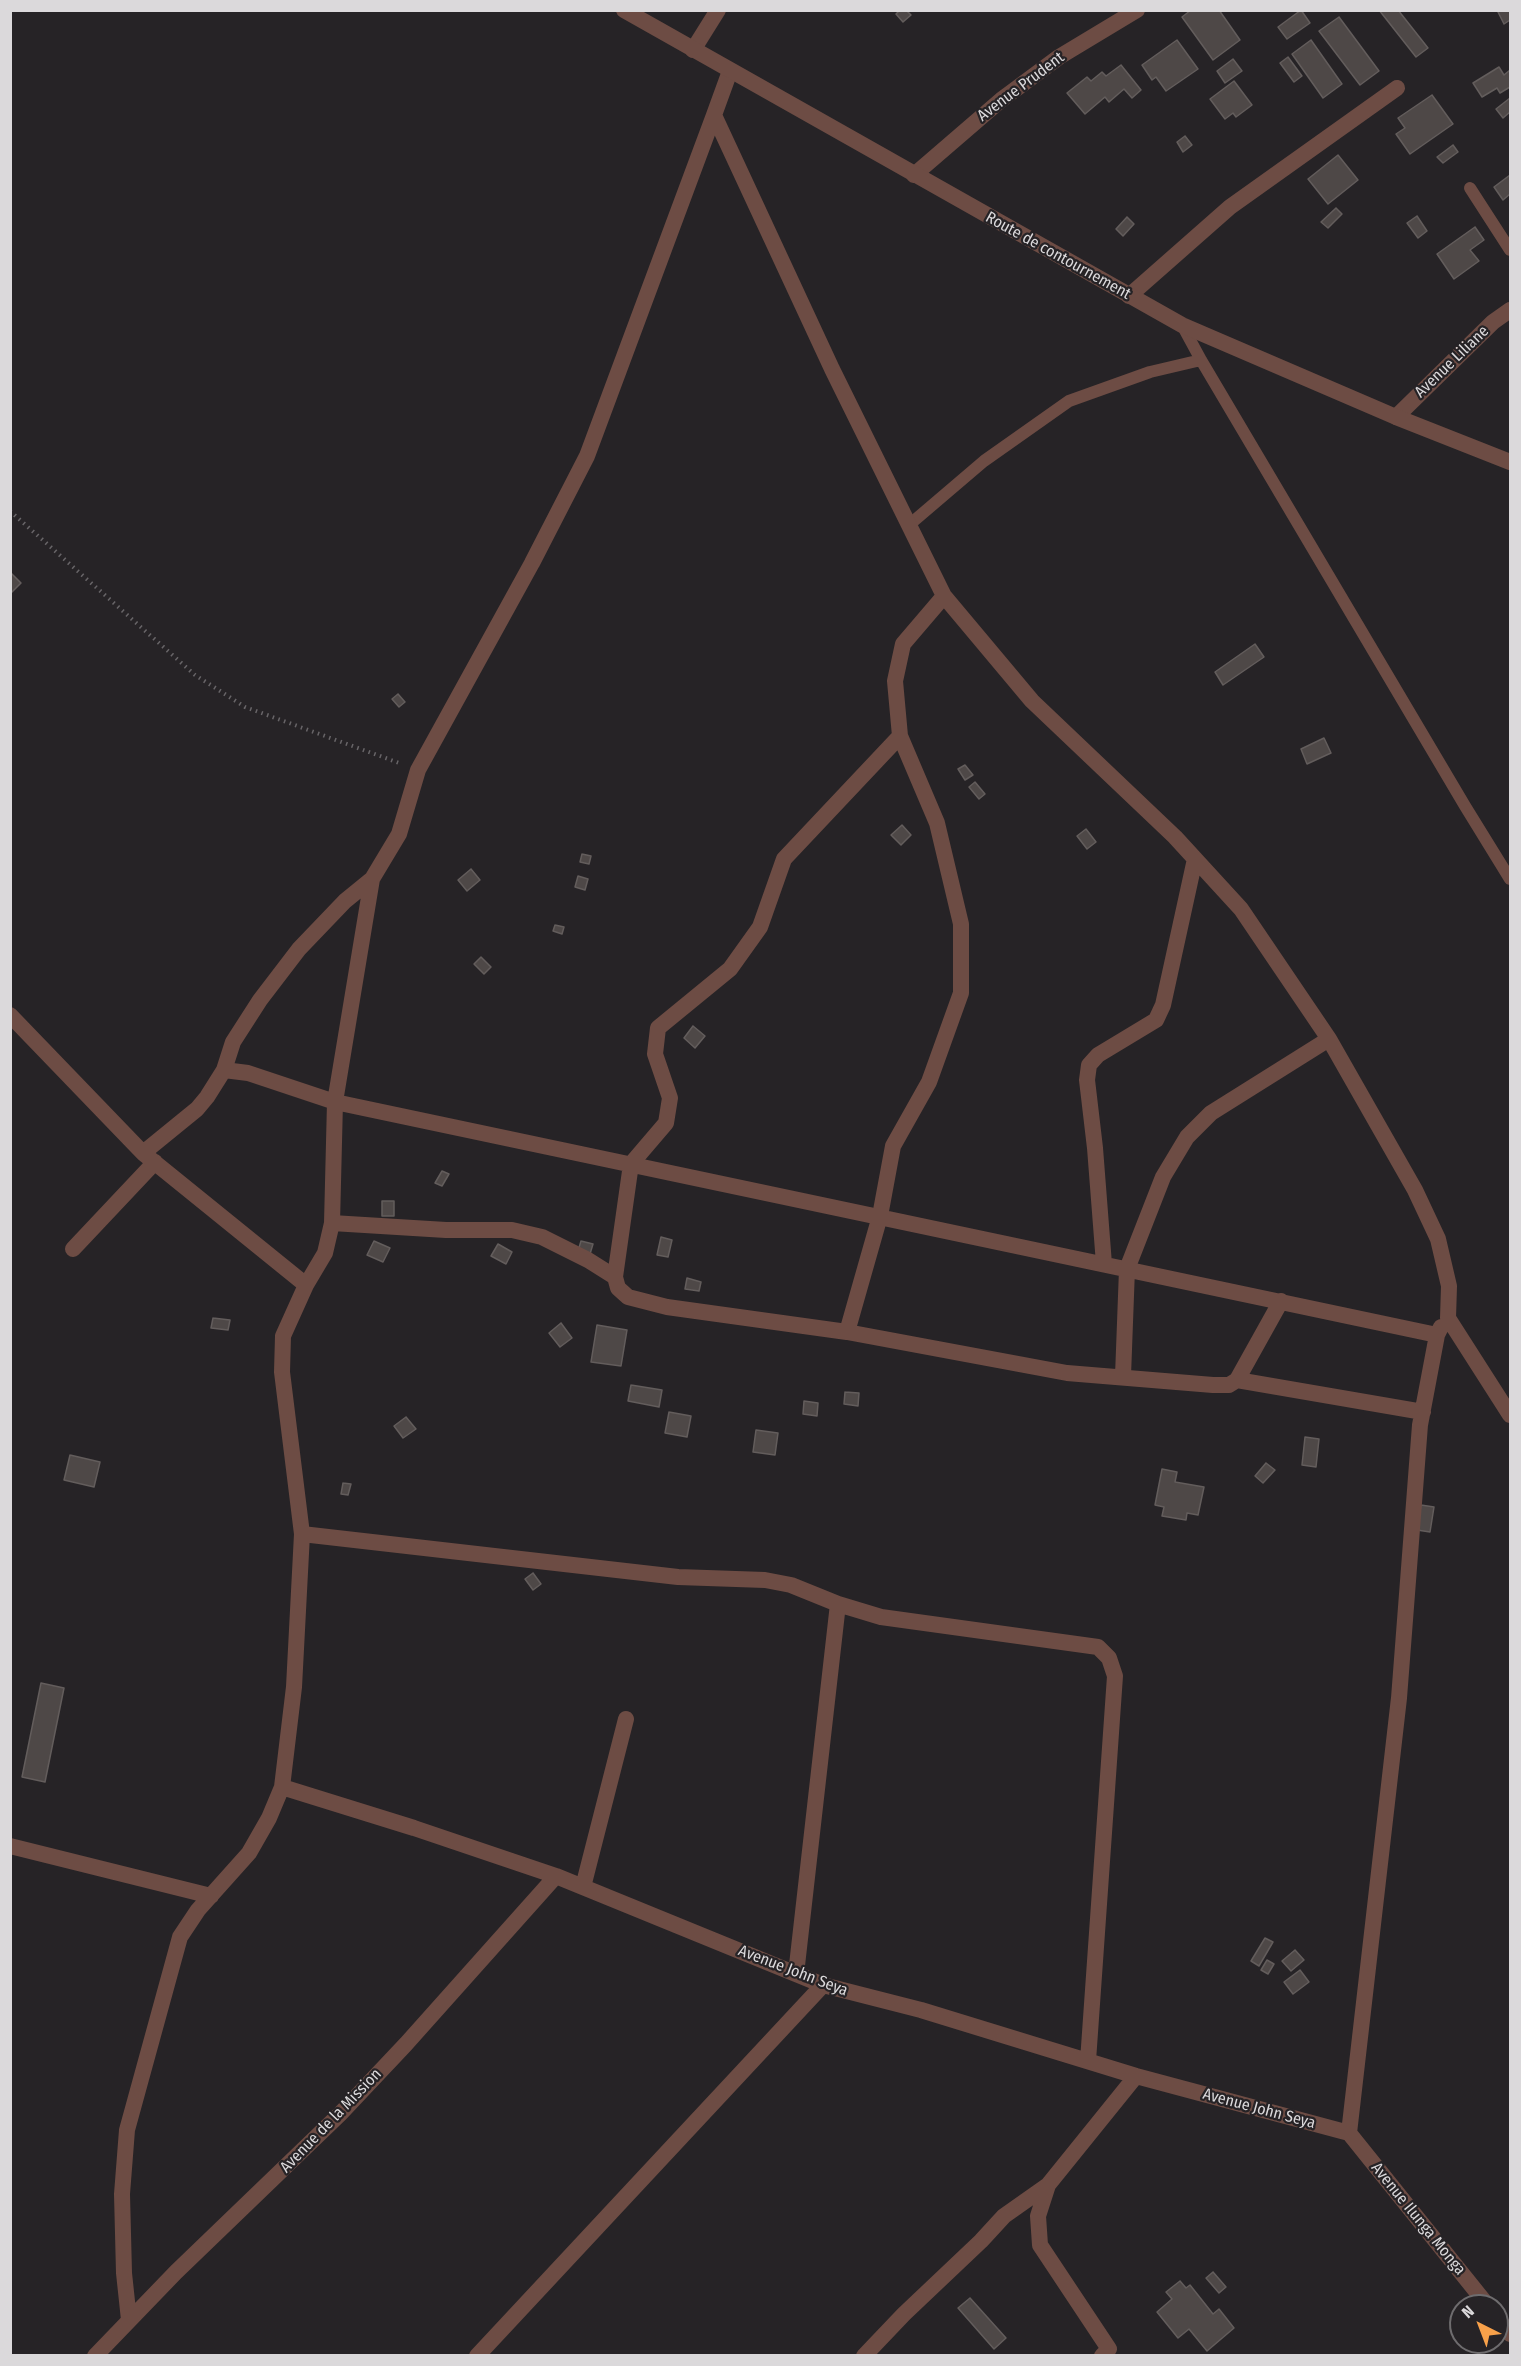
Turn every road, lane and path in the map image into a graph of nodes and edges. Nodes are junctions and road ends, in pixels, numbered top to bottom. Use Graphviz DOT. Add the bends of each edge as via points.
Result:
graph roads {
  1 [pos="624,10"];
  2 [pos="718,10"];
  3 [pos="1137,10"];
  4 [pos="693,50"];
  5 [pos="730,70"];
  6 [pos="1397,88"];
  7 [pos="714,115"];
  8 [pos="914,175"];
  9 [pos="1470,188"];
  10 [pos="1510,250"];
  11 [pos="1129,296"];
  12 [pos="1510,310"];
  13 [pos="1182,325"];
  14 [pos="1201,360"];
  15 [pos="1396,417"];
  16 [pos="1510,462"];
  17 [pos="10,511"];
  18 [pos="909,525"];
  19 [pos="944,596"];
  20 [pos="900,736"];
  21 [pos="418,770"];
  22 [pos="1195,859"];
  23 [pos="372,879"];
  24 [pos="1510,879"];
  25 [pos="10,1015"];
  26 [pos="1329,1039"];
  27 [pos="224,1070"];
  28 [pos="335,1102"];
  29 [pos="149,1157"];
  30 [pos="631,1164"];
  31 [pos="880,1216"];
  32 [pos="332,1223"];
  33 [pos="73,1249"];
  34 [pos="1104,1264"];
  35 [pos="1127,1269"];
  36 [pos="615,1277"];
  37 [pos="306,1285"];
  38 [pos="1281,1301"];
  39 [pos="1448,1318"];
  40 [pos="847,1332"];
  41 [pos="1437,1335"];
  42 [pos="1123,1376"];
  43 [pos="1237,1380"];
  44 [pos="1423,1412"];
  45 [pos="1510,1415"];
  46 [pos="302,1534"];
  47 [pos="838,1604"];
  48 [pos="626,1719"];
  49 [pos="282,1787"];
  50 [pos="10,1846"];
  51 [pos="556,1876"];
  52 [pos="583,1887"];
  53 [pos="211,1896"];
  54 [pos="796,1974"];
  55 [pos="823,1985"];
  56 [pos="1088,2061"];
  57 [pos="1136,2076"];
  58 [pos="1349,2133"];
  59 [pos="1048,2185"];
  60 [pos="1478,2294"];
  61 [pos="129,2320"];
  62 [pos="1108,2353"];
  63 [pos="95,2355"];
  64 [pos="477,2355"];
  65 [pos="864,2355"];
  1 -- 4 [label="street, Route de contournement"];
  2 -- 4 [label="street"];
  3 -- 8 [label="street, Avenue Prudent" via="1059,57 1001,100"];
  4 -- 5 [label="street, Route de contournement"];
  5 -- 7 [label="street"];
  5 -- 8 [label="street, Route de contournement"];
  6 -- 11 [label="street" via="1230,207"];
  7 -- 18 [label="street"];
  7 -- 21 [label="street" via="587,456"];
  8 -- 11 [label="street, Route de contournement"];
  9 -- 10 [label="lane"];
  11 -- 13 [label="street, Route de contournement"];
  12 -- 15 [label="street, Avenue Liliane"];
  13 -- 14 [label="lane"];
  13 -- 15 [label="street, Route de contournement"];
  14 -- 18 [label="lane" via="1150,372 1069,401 984,461"];
  14 -- 24 [label="lane"];
  15 -- 16 [label="street, Route de contournement"];
  17 -- 21 [label="path" via="195,675 245,707"];
  18 -- 19 [label="street"];
  19 -- 20 [label="street" via="903,644 895,681"];
  19 -- 22 [label="street" via="1032,701"];
  20 -- 30 [label="street" via="784,859 760,927 730,969 658,1028 655,1054 670,1098 666,1123"];
  20 -- 31 [label="street" via="937,823 961,924 961,993 929,1082 893,1146"];
  21 -- 23 [label="street" via="399,834"];
  22 -- 26 [label="street" via="1241,909"];
  22 -- 34 [label="street" via="1163,1005 1156,1020 1098,1055 1089,1065 1087,1080"];
  23 -- 27 [label="street" via="345,901 299,950 260,1000 233,1042"];
  23 -- 28 [label="street"];
  25 -- 29 [label="street"];
  26 -- 35 [label="street" via="1211,1113 1187,1137 1163,1177"];
  26 -- 39 [label="street" via="1415,1190 1438,1239 1449,1286"];
  27 -- 28 [label="street" via="248,1073"];
  27 -- 29 [label="street" via="197,1109"];
  28 -- 30 [label="street"];
  28 -- 32 [label="street"];
  29 -- 33 [label="street"];
  29 -- 37 [label="street"];
  30 -- 31 [label="street"];
  30 -- 36 [label="street"];
  31 -- 34 [label="street"];
  31 -- 40 [label="street"];
  32 -- 36 [label="street" via="513,1230 542,1237"];
  32 -- 37 [label="street" via="325,1252"];
  34 -- 35 [label="street"];
  35 -- 38 [label="street"];
  35 -- 42 [label="street"];
  36 -- 40 [label="street" via="618,1288 628,1297 667,1307"];
  37 -- 46 [label="street" via="283,1336 282,1372"];
  38 -- 41 [label="street"];
  38 -- 43 [label="street"];
  39 -- 41 [label="street"];
  39 -- 45 [label="street"];
  40 -- 42 [label="street" via="1067,1373"];
  41 -- 44 [label="street"];
  42 -- 43 [label="street" via="1213,1385 1229,1385"];
  43 -- 44 [label="street"];
  44 -- 58 [label="street" via="1397,1710"];
  46 -- 47 [label="street" via="678,1577 765,1580 791,1585"];
  46 -- 49 [label="street" via="294,1686"];
  47 -- 54 [label="street"];
  47 -- 56 [label="street" via="881,1617 1098,1647 1109,1658 1115,1676"];
  48 -- 52 [label="street"];
  49 -- 51 [label="street, Avenue John Seya"];
  49 -- 53 [label="street" via="249,1853"];
  50 -- 53 [label="street"];
  51 -- 52 [label="street, Avenue John Seya"];
  51 -- 61 [label="street, Avenue de la Mission" via="340,2114"];
  52 -- 54 [label="street, Avenue John Seya"];
  53 -- 61 [label="street" via="180,1937 127,2130 122,2194"];
  54 -- 55 [label="street, Avenue John Seya"];
  55 -- 56 [label="street, Avenue John Seya"];
  55 -- 64 [label="street"];
  56 -- 57 [label="street, Avenue John Seya"];
  57 -- 58 [label="street, Avenue John Seya"];
  57 -- 59 [label="street"];
  58 -- 60 [label="street, Avenue Ilunga Monga"];
  59 -- 62 [label="street" via="1038,2216 1040,2245"];
  59 -- 65 [label="street" via="1004,2216"];
  61 -- 63 [label="street, Avenue de la Mission"];
}
